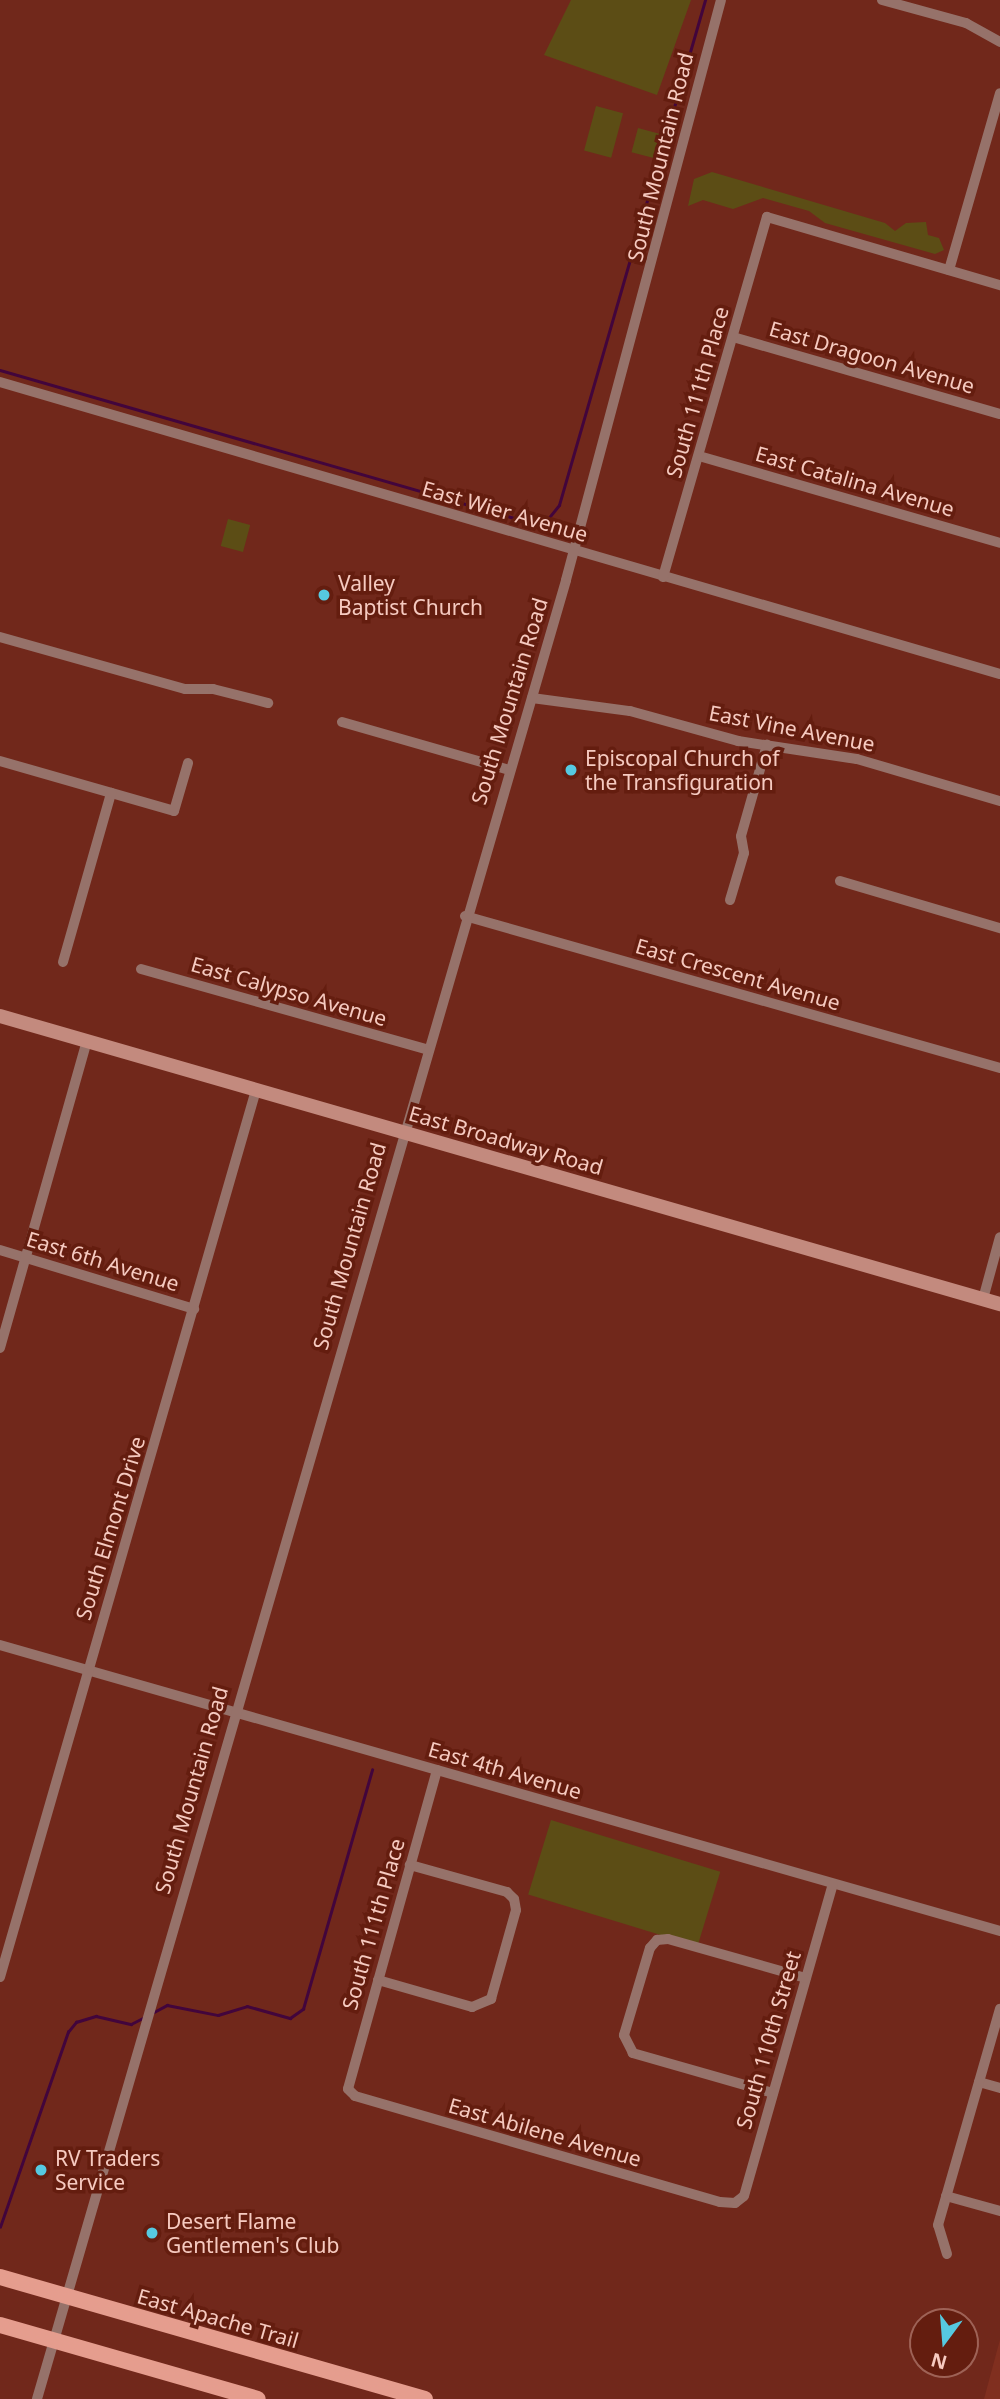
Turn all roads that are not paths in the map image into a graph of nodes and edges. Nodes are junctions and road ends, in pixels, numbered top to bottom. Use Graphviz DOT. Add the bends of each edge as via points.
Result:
graph roads {
  1 [pos="721,0"];
  2 [pos="882,0"];
  3 [pos="1000,42"];
  4 [pos="1000,93"];
  5 [pos="995,127"];
  6 [pos="949,270"];
  7 [pos="1000,285"];
  8 [pos="733,337"];
  9 [pos="0,382"];
  10 [pos="1000,414"];
  11 [pos="699,457"];
  12 [pos="1000,543"];
  13 [pos="571,551"];
  14 [pos="663,577"];
  15 [pos="0,637"];
  16 [pos="1000,674"];
  17 [pos="532,698"];
  18 [pos="268,704"];
  19 [pos="342,722"];
  20 [pos="768,745"];
  21 [pos="0,761"];
  22 [pos="188,763"];
  23 [pos="509,770"];
  24 [pos="111,793"];
  25 [pos="1000,801"];
  26 [pos="840,881"];
  27 [pos="730,900"];
  28 [pos="465,916"];
  29 [pos="1000,928"];
  30 [pos="63,962"];
  31 [pos="141,969"];
  32 [pos="0,1016"];
  33 [pos="87,1041"];
  34 [pos="426,1049"];
  35 [pos="1000,1068"];
  36 [pos="256,1090"];
  37 [pos="402,1132"];
  38 [pos="1000,1237"];
  39 [pos="0,1250"];
  40 [pos="26,1258"];
  41 [pos="983,1299"];
  42 [pos="1000,1304"];
  43 [pos="194,1309"];
  44 [pos="0,1348"];
  45 [pos="0,1645"];
  46 [pos="88,1670"];
  47 [pos="234,1712"];
  48 [pos="437,1770"];
  49 [pos="410,1865"];
  50 [pos="833,1884"];
  51 [pos="1000,1931"];
  52 [pos="0,1977"];
  53 [pos="806,1978"];
  54 [pos="378,1980"];
  55 [pos="1000,2009"];
  56 [pos="979,2082"];
  57 [pos="1000,2088"];
  58 [pos="348,2089"];
  59 [pos="773,2093"];
  60 [pos="946,2196"];
  61 [pos="735,2203"];
  62 [pos="1000,2211"];
  63 [pos="947,2254"];
  64 [pos="0,2277"];
  65 [pos="65,2296"];
  66 [pos="0,2325"];
  67 [pos="54,2340"];
  68 [pos="37,2399"];
  69 [pos="258,2399"];
  70 [pos="425,2399"];
  1 -- 13 [label="street, South Mountain Road" via="675,160 678,175"];
  2 -- 3 [label="street" via="966,23"];
  4 -- 5 [label="street"];
  5 -- 6 [label="street"];
  6 -- 7 [label="street"];
  6 -- 8 [label="street, South 111th Place" via="767,217"];
  8 -- 10 [label="street, East Dragoon Avenue"];
  8 -- 11 [label="street, South 111th Place"];
  9 -- 13 [label="street, East Wier Avenue"];
  11 -- 12 [label="street, East Catalina Avenue"];
  11 -- 14 [label="street, South 111th Place"];
  13 -- 14 [label="street, East Wier Avenue"];
  13 -- 17 [label="street, South Mountain Road"];
  14 -- 16 [label="street, East Wier Avenue"];
  15 -- 18 [label="street" via="185,690 213,689"];
  17 -- 20 [label="street, East Vine Avenue" via="630,710"];
  17 -- 23 [label="street, South Mountain Road"];
  19 -- 23 [label="street"];
  20 -- 25 [label="street, East Vine Avenue" via="857,759"];
  20 -- 27 [label="street" via="740,836 744,853"];
  21 -- 24 [label="street"];
  22 -- 24 [label="street" via="174,811"];
  23 -- 28 [label="street, South Mountain Road"];
  24 -- 30 [label="street"];
  26 -- 29 [label="street"];
  28 -- 34 [label="street, South Mountain Road"];
  28 -- 35 [label="street, East Crescent Avenue"];
  31 -- 34 [label="street, East Calypso Avenue"];
  32 -- 33 [label="main road, East Broadway Road"];
  33 -- 36 [label="main road, East Broadway Road"];
  33 -- 40 [label="street"];
  34 -- 37 [label="street, South Mountain Road"];
  36 -- 37 [label="main road, East Broadway Road"];
  36 -- 43 [label="street, South Elmont Drive"];
  37 -- 41 [label="main road, East Broadway Road"];
  37 -- 47 [label="street, South Mountain Road"];
  38 -- 41 [label="street"];
  39 -- 40 [label="street, East 6th Avenue"];
  40 -- 43 [label="street, East 6th Avenue"];
  40 -- 44 [label="street"];
  41 -- 42 [label="main road, East Broadway Road"];
  43 -- 46 [label="street, South Elmont Drive"];
  45 -- 46 [label="street, East 4th Avenue"];
  46 -- 47 [label="street, East 4th Avenue"];
  46 -- 52 [label="street, South Elmont Drive"];
  47 -- 48 [label="street, East 4th Avenue"];
  47 -- 65 [label="street, South Mountain Road"];
  48 -- 49 [label="street, South 111th Place"];
  48 -- 50 [label="street, East 4th Avenue"];
  49 -- 54 [label="street, South 111th Place"];
  49 -- 54 [label="street" via="508,1892 516,1910 491,1999 484,2006 472,2007"];
  50 -- 51 [label="street, East 4th Avenue"];
  50 -- 53 [label="street, South 110th Street"];
  53 -- 59 [label="street, South 110th Street"];
  53 -- 59 [label="street" via="657,1940 650,1948 624,2035 633,2053"];
  54 -- 58 [label="street, South 111th Place"];
  55 -- 56 [label="street"];
  56 -- 57 [label="street"];
  56 -- 60 [label="street"];
  58 -- 61 [label="street, East Abilene Avenue" via="368,2100"];
  59 -- 61 [label="street, South 110th Street" via="744,2196"];
  60 -- 62 [label="street"];
  60 -- 63 [label="street" via="937,2225"];
  64 -- 65 [label="main road, East Apache Trail"];
  65 -- 67 [label="street, South Mountain Road"];
  65 -- 70 [label="main road, East Apache Trail"];
  66 -- 67 [label="main road"];
  67 -- 68 [label="street, South Mountain Road"];
  67 -- 69 [label="main road"];
}
